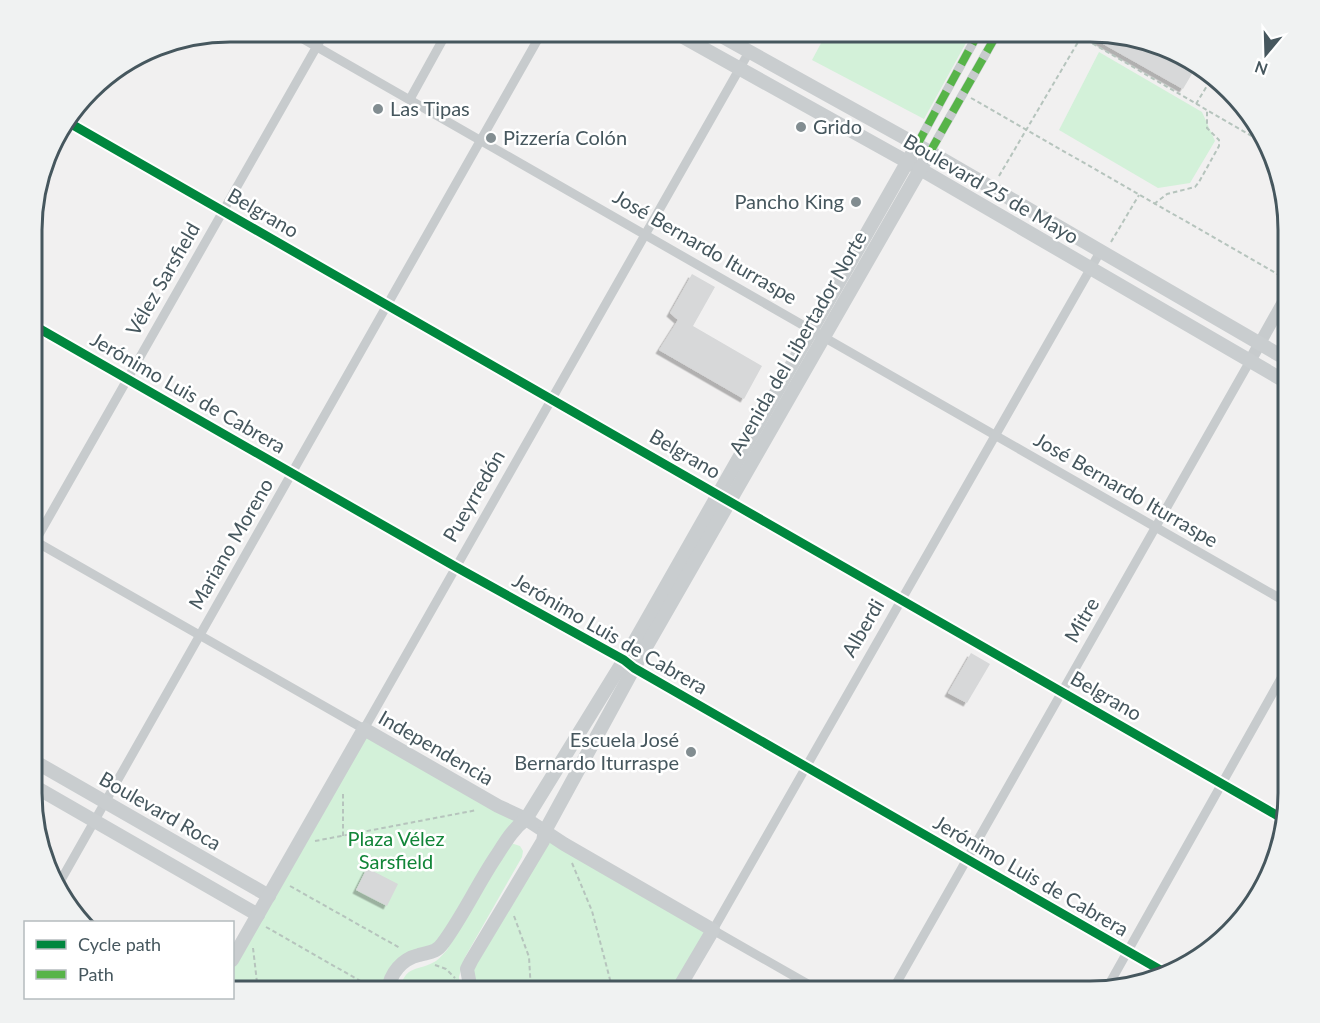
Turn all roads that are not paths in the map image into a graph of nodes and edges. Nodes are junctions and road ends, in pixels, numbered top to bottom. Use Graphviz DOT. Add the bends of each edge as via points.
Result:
graph roads {
  1 [pos="309,42"];
  2 [pos="319,42"];
  3 [pos="441,42"];
  4 [pos="536,42"];
  5 [pos="692,42"];
  6 [pos="732,42"];
  7 [pos="974,42"];
  8 [pos="992,42"];
  9 [pos="316,46"];
  10 [pos="749,52"];
  11 [pos="739,69"];
  12 [pos="410,99"];
  13 [pos="74,125"];
  14 [pos="481,140"];
  15 [pos="917,145"];
  16 [pos="930,152"];
  17 [pos="906,162"];
  18 [pos="920,169"];
  19 [pos="222,211"];
  20 [pos="645,235"];
  21 [pos="1102,254"];
  22 [pos="1090,270"];
  23 [pos="387,305"];
  24 [pos="1278,311"];
  25 [pos="42,330"];
  26 [pos="818,333"];
  27 [pos="1260,344"];
  28 [pos="1278,354"];
  29 [pos="1250,361"];
  30 [pos="1278,377"];
  31 [pos="127,379"];
  32 [pos="552,399"];
  33 [pos="995,435"];
  34 [pos="292,473"];
  35 [pos="724,497"];
  36 [pos="42,526"];
  37 [pos="1155,527"];
  38 [pos="42,547"];
  39 [pos="456,567"];
  40 [pos="1278,597"];
  41 [pos="901,600"];
  42 [pos="200,635"];
  43 [pos="629,664"];
  44 [pos="1278,684"];
  45 [pos="1062,692"];
  46 [pos="364,729"];
  47 [pos="42,766"];
  48 [pos="806,767"];
  49 [pos="1222,784"];
  50 [pos="42,791"];
  51 [pos="105,802"];
  52 [pos="1276,815"];
  53 [pos="526,819"];
  54 [pos="94,821"];
  55 [pos="546,831"];
  56 [pos="967,859"];
  57 [pos="62,878"];
  58 [pos="269,896"];
  59 [pos="255,921"];
  60 [pos="713,930"];
  61 [pos="1128,951"];
  62 [pos="234,957"];
  63 [pos="1158,968"];
  64 [pos="1112,979"];
  65 [pos="391,981"];
  66 [pos="466,981"];
  67 [pos="683,981"];
  68 [pos="802,981"];
  69 [pos="897,981"];
  1 -- 9 [label="street, José Bernardo Iturraspe"];
  2 -- 9 [label="street, Vélez Sarsfield"];
  3 -- 12 [label="street"];
  4 -- 14 [label="street, Mariano Moreno"];
  5 -- 11 [label="main road, Boulevard 25 de Mayo"];
  6 -- 10 [label="main road, Boulevard 25 de Mayo"];
  7 -- 15 [label="street, Avenida del Libertador Norte"];
  8 -- 16 [label="street, Avenida del Libertador Norte"];
  9 -- 12 [label="street, José Bernardo Iturraspe"];
  9 -- 19 [label="street, Vélez Sarsfield"];
  10 -- 11 [label="street, Pueyrredón"];
  10 -- 15 [label="main road, Boulevard 25 de Mayo"];
  11 -- 17 [label="main road, Boulevard 25 de Mayo"];
  11 -- 20 [label="street, Pueyrredón"];
  12 -- 14 [label="street, José Bernardo Iturraspe"];
  13 -- 19 [label="street, Belgrano"];
  14 -- 20 [label="street, José Bernardo Iturraspe"];
  14 -- 23 [label="street, Mariano Moreno"];
  15 -- 16 [label="main road, Boulevard 25 de Mayo"];
  15 -- 17 [label="main road, Avenida del Libertador Norte"];
  16 -- 18 [label="main road, Avenida del Libertador Norte"];
  16 -- 21 [label="main road, Boulevard 25 de Mayo"];
  17 -- 18 [label="main road, Boulevard 25 de Mayo"];
  17 -- 26 [label="main road, Avenida del Libertador Norte"];
  18 -- 22 [label="main road, Boulevard 25 de Mayo"];
  18 -- 26 [label="main road, Avenida del Libertador Norte"];
  19 -- 23 [label="street, Belgrano"];
  19 -- 31 [label="street, Vélez Sarsfield"];
  20 -- 26 [label="street, José Bernardo Iturraspe"];
  20 -- 32 [label="street, Pueyrredón"];
  21 -- 22 [label="street, Alberdi"];
  21 -- 27 [label="main road, Boulevard 25 de Mayo"];
  22 -- 29 [label="main road, Boulevard 25 de Mayo"];
  22 -- 33 [label="street, Alberdi"];
  23 -- 32 [label="street, Belgrano"];
  23 -- 34 [label="street, Mariano Moreno"];
  24 -- 27 [label="street"];
  25 -- 31 [label="street, Jerónimo Luis de Cabrera"];
  26 -- 33 [label="street, José Bernardo Iturraspe"];
  26 -- 35 [label="main road, Avenida del Libertador Norte"];
  27 -- 28 [label="main road, Boulevard 25 de Mayo"];
  27 -- 29 [label="street"];
  29 -- 30 [label="main road, Boulevard 25 de Mayo"];
  29 -- 37 [label="street, Mitre"];
  31 -- 34 [label="street, Jerónimo Luis de Cabrera"];
  31 -- 36 [label="street, Vélez Sarsfield"];
  32 -- 35 [label="street, Belgrano"];
  32 -- 39 [label="street, Pueyrredón"];
  33 -- 37 [label="street, José Bernardo Iturraspe"];
  33 -- 41 [label="street, Alberdi"];
  34 -- 39 [label="street, Jerónimo Luis de Cabrera"];
  34 -- 42 [label="street, Mariano Moreno"];
  35 -- 41 [label="street, Belgrano"];
  35 -- 43 [label="main road, Avenida del Libertador Norte"];
  37 -- 40 [label="street, José Bernardo Iturraspe"];
  37 -- 45 [label="street, Mitre"];
  38 -- 42 [label="street, Independencia"];
  39 -- 43 [label="street, Jerónimo Luis de Cabrera"];
  39 -- 46 [label="street, Pueyrredón"];
  41 -- 45 [label="street, Belgrano"];
  41 -- 48 [label="street, Alberdi"];
  42 -- 46 [label="street, Independencia"];
  42 -- 51 [label="street, Mariano Moreno"];
  43 -- 48 [label="street, Jerónimo Luis de Cabrera"];
  43 -- 53 [label="main road, Avenida del Libertador Norte"];
  43 -- 55 [label="main road, Avenida del Libertador Norte"];
  44 -- 49 [label="street"];
  45 -- 49 [label="street, Belgrano"];
  45 -- 56 [label="street, Mitre"];
  46 -- 53 [label="main road, Independencia"];
  46 -- 58 [label="main road, Pueyrredón"];
  47 -- 51 [label="main road, Boulevard Roca"];
  48 -- 56 [label="street, Jerónimo Luis de Cabrera"];
  48 -- 60 [label="street, Alberdi"];
  49 -- 52 [label="street, Belgrano"];
  49 -- 61 [label="street"];
  50 -- 54 [label="main road"];
  51 -- 54 [label="street, Mariano Moreno"];
  51 -- 58 [label="main road, Boulevard Roca"];
  53 -- 55 [label="main road, Independencia"];
  53 -- 65 [label="main road, Avenida del Libertador Norte" via="515,828 442,944 430,954 411,958 399,966"];
  54 -- 57 [label="street, Mariano Moreno"];
  54 -- 59 [label="main road"];
  55 -- 60 [label="main road, Independencia"];
  55 -- 66 [label="main road, Avenida del Libertador Norte" via="467,969"];
  56 -- 61 [label="street, Jerónimo Luis de Cabrera"];
  56 -- 69 [label="street, Mitre"];
  58 -- 59 [label="main road, Pueyrredón"];
  59 -- 62 [label="main road, Pueyrredón"];
  60 -- 67 [label="main road, Alberdi"];
  60 -- 68 [label="street, Independencia"];
  61 -- 63 [label="street, Jerónimo Luis de Cabrera"];
  61 -- 64 [label="street"];
}
